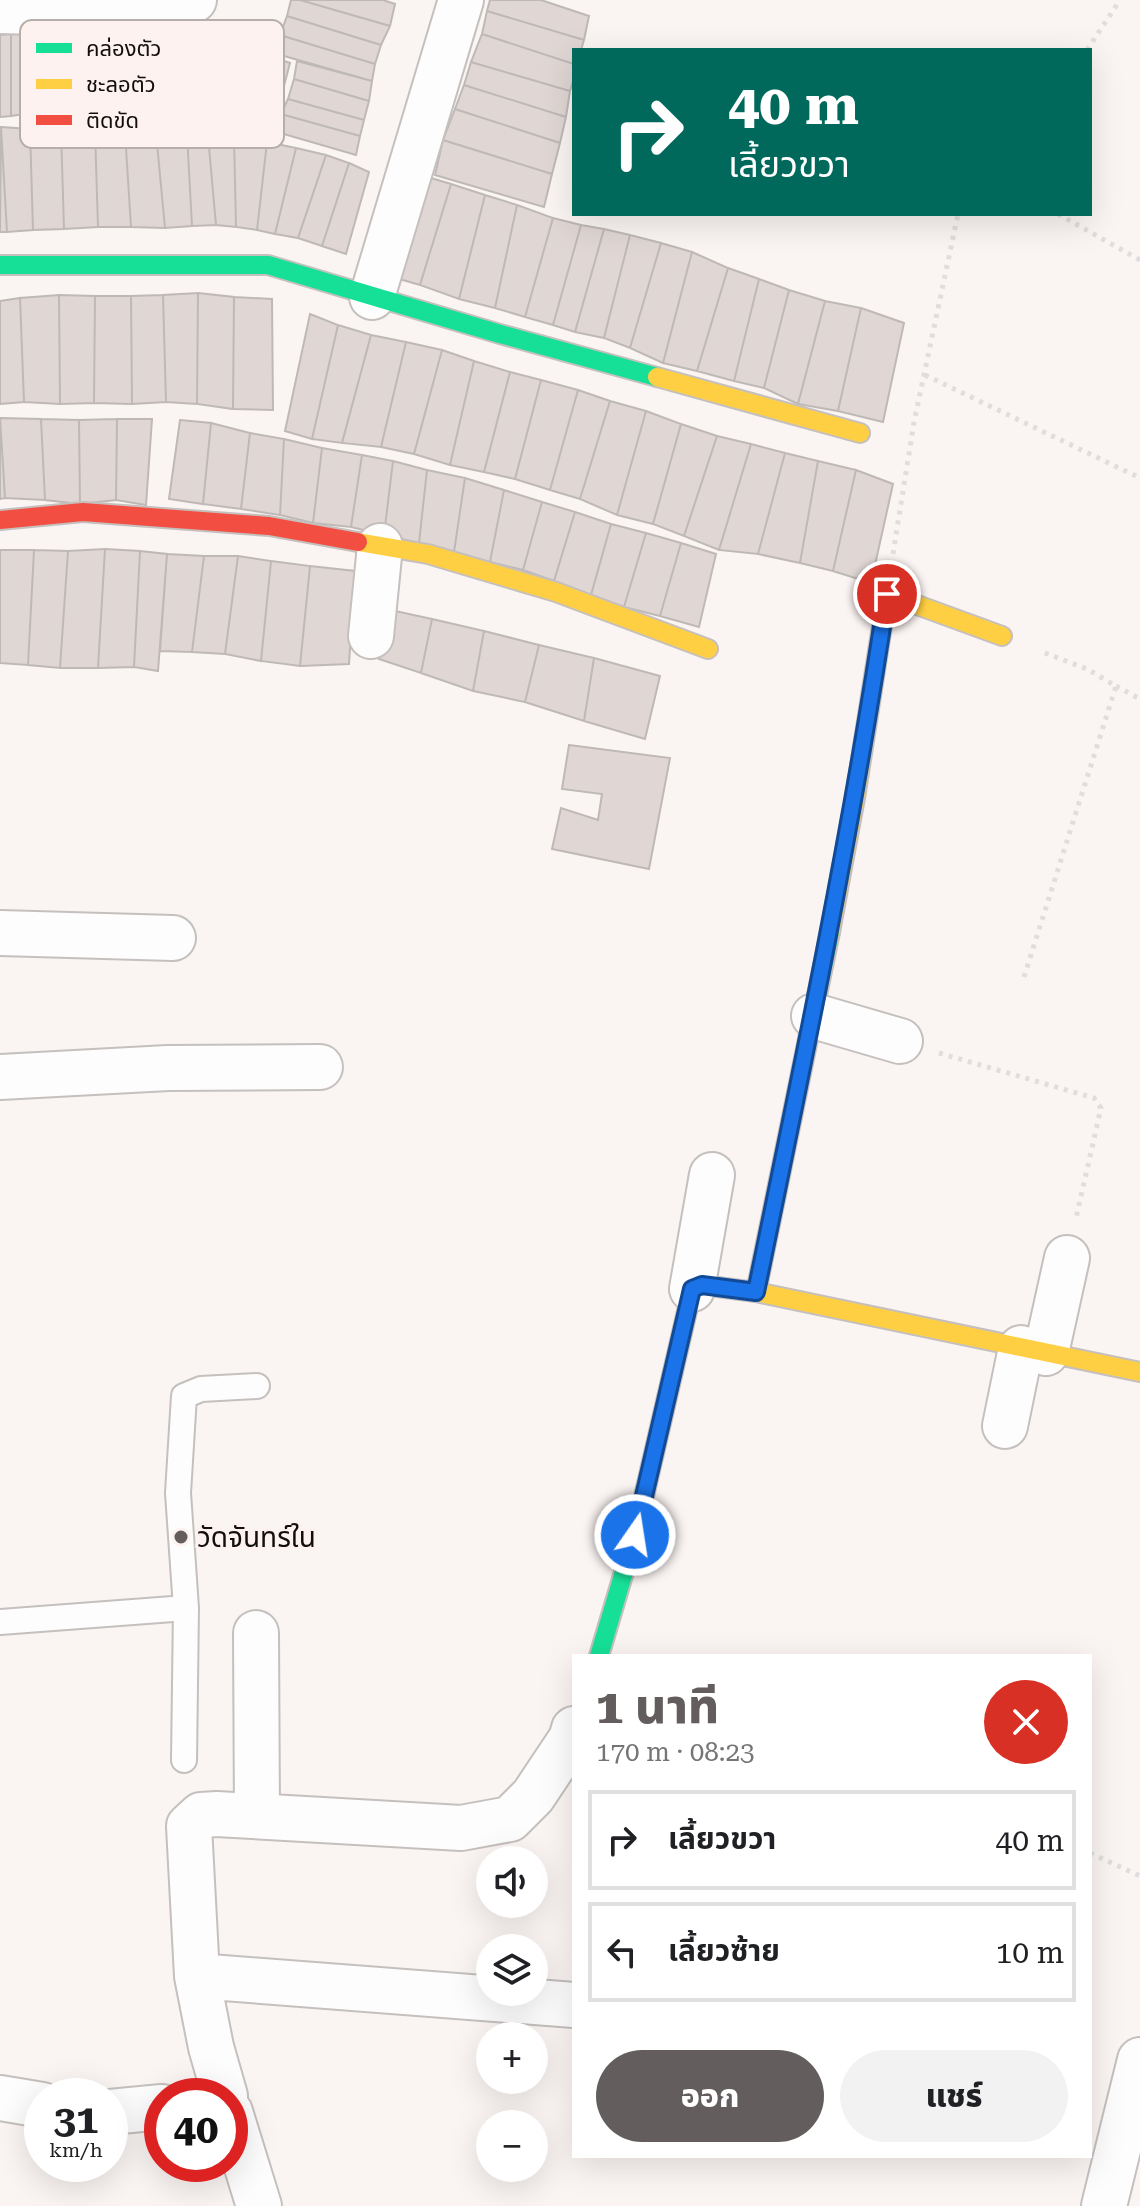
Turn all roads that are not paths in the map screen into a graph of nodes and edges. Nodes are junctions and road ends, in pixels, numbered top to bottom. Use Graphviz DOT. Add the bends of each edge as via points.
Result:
graph roads {
  1 [pos="461,0"];
  2 [pos="167,5"];
  3 [pos="0,11"];
  4 [pos="0,265"];
  5 [pos="372,297"];
  6 [pos="860,433"];
  7 [pos="0,520"];
  8 [pos="380,546"];
  9 [pos="371,636"];
  10 [pos="1002,636"];
  11 [pos="708,649"];
  12 [pos="0,933"];
  13 [pos="173,938"];
  14 [pos="814,1016"];
  15 [pos="900,1041"];
  16 [pos="320,1067"];
  17 [pos="0,1077"];
  18 [pos="712,1175"];
  19 [pos="1067,1258"];
  20 [pos="692,1289"];
  21 [pos="756,1292"];
  22 [pos="1034,1350"];
  23 [pos="1140,1372"];
  24 [pos="257,1386"];
  25 [pos="1005,1426"];
  26 [pos="186,1608"];
  27 [pos="0,1622"];
  28 [pos="256,1633"];
  29 [pos="600,1654"];
  30 [pos="572,1736"];
  31 [pos="184,1760"];
  32 [pos="257,1816"];
  33 [pos="197,1976"];
  34 [pos="572,2005"];
  35 [pos="1140,2060"];
  36 [pos="220,2078"];
  37 [pos="0,2098"];
  38 [pos="24,2102"];
  39 [pos="248,2170"];
  40 [pos="259,2206"];
  41 [pos="1104,2206"];
  1 -- 5 [label="street"];
  2 -- 3 [label="street"];
  4 -- 5 [label="street" via="268,265"];
  5 -- 6 [label="street"];
  7 -- 8 [label="street" via="83,512 269,526"];
  8 -- 9 [label="street"];
  8 -- 11 [label="street" via="428,554 556,592"];
  10 -- 14 [label="street" via="887,594"];
  12 -- 13 [label="street"];
  14 -- 15 [label="street"];
  14 -- 21 [label="street"];
  16 -- 17 [label="street"];
  18 -- 20 [label="street"];
  19 -- 22 [label="street"];
  20 -- 21 [label="street" via="702,1285"];
  20 -- 29 [label="street" via="635,1535"];
  21 -- 22 [label="street"];
  22 -- 23 [label="street"];
  22 -- 25 [label="street"];
  24 -- 26 [label="lane" via="201,1389 184,1396 178,1493"];
  26 -- 27 [label="lane"];
  26 -- 31 [label="lane"];
  28 -- 32 [label="street"];
  30 -- 32 [label="street" via="533,1796 510,1819 461,1828"];
  32 -- 33 [label="street" via="201,1815 189,1826"];
  33 -- 34 [label="street"];
  33 -- 36 [label="street"];
  35 -- 41 [label="street"];
  37 -- 38 [label="street"];
  39 -- 40 [label="street"];
}
